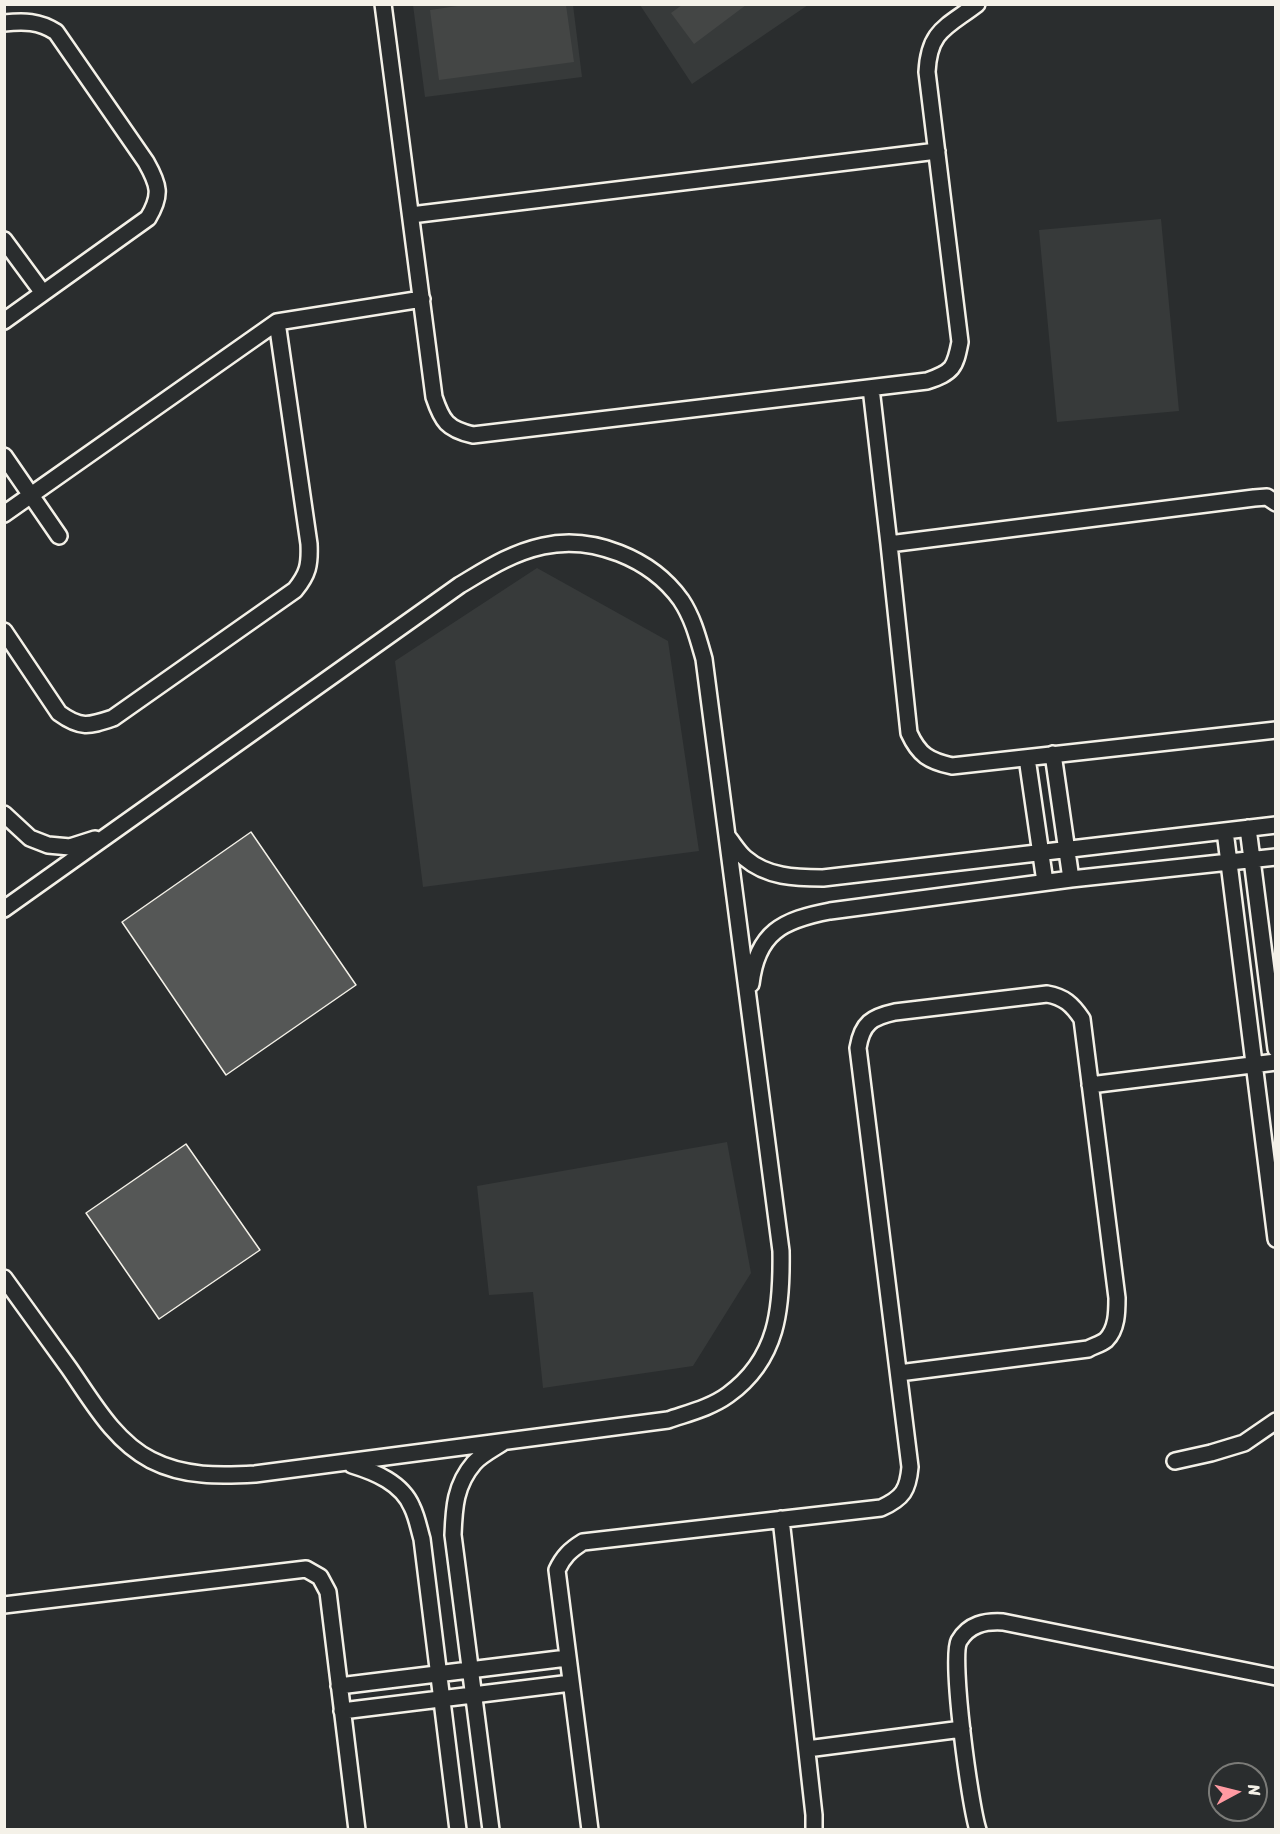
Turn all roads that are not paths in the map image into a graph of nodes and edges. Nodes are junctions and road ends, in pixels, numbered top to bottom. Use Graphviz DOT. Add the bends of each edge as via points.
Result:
graph roads {
  1 [pos="383,4"];
  2 [pos="978,4"];
  3 [pos="4,23"];
  4 [pos="937,151"];
  5 [pos="411,215"];
  6 [pos="4,240"];
  7 [pos="43,293"];
  8 [pos="422,299"];
  9 [pos="4,321"];
  10 [pos="277,322"];
  11 [pos="870,388"];
  12 [pos="4,456"];
  13 [pos="31,495"];
  14 [pos="1275,503"];
  15 [pos="4,514"];
  16 [pos="59,536"];
  17 [pos="889,544"];
  18 [pos="4,631"];
  19 [pos="1275,730"];
  20 [pos="1053,754"];
  21 [pos="1027,758"];
  22 [pos="4,814"];
  23 [pos="1275,825"];
  24 [pos="1248,828"];
  25 [pos="1225,831"];
  26 [pos="111,833"];
  27 [pos="727,836"];
  28 [pos="1066,848"];
  29 [pos="1041,852"];
  30 [pos="1275,857"];
  31 [pos="1252,860"];
  32 [pos="1229,862"];
  33 [pos="1071,879"];
  34 [pos="1045,882"];
  35 [pos="4,909"];
  36 [pos="748,1008"];
  37 [pos="1275,1049"];
  38 [pos="1275,1062"];
  39 [pos="1254,1065"];
  40 [pos="1090,1086"];
  41 [pos="1271,1166"];
  42 [pos="1275,1239"];
  43 [pos="4,1278"];
  44 [pos="899,1373"];
  45 [pos="1275,1421"];
  46 [pos="504,1442"];
  47 [pos="1174,1461"];
  48 [pos="343,1463"];
  49 [pos="781,1519"];
  50 [pos="4,1605"];
  51 [pos="567,1658"];
  52 [pos="470,1670"];
  53 [pos="438,1674"];
  54 [pos="1275,1677"];
  55 [pos="570,1683"];
  56 [pos="339,1686"];
  57 [pos="474,1695"];
  58 [pos="441,1699"];
  59 [pos="342,1711"];
  60 [pos="962,1729"];
  61 [pos="807,1749"];
  62 [pos="357,1830"];
  63 [pos="458,1830"];
  64 [pos="490,1830"];
  65 [pos="590,1830"];
  66 [pos="814,1830"];
  67 [pos="978,1830"];
  1 -- 5 [label="street"];
  2 -- 4 [label="street" via="941,31 928,57"];
  3 -- 7 [label="street" via="44,24 56,32 146,162 159,191 148,218"];
  4 -- 5 [label="street"];
  4 -- 11 [label="street" via="960,342 956,364 927,381"];
  5 -- 8 [label="street"];
  6 -- 7 [label="street"];
  7 -- 9 [label="street"];
  8 -- 10 [label="street"];
  8 -- 11 [label="street" via="440,414 447,425 472,435"];
  10 -- 13 [label="street"];
  10 -- 18 [label="street" via="309,544 305,578 295,590 113,717 95,724 71,722 59,713"];
  11 -- 17 [label="street"];
  12 -- 13 [label="street"];
  13 -- 15 [label="street"];
  13 -- 16 [label="street"];
  14 -- 17 [label="street" via="1267,497 1254,498"];
  17 -- 21 [label="street" via="909,733 915,746 937,763 952,766"];
  19 -- 20 [label="street"];
  20 -- 21 [label="street"];
  20 -- 28 [label="street"];
  21 -- 29 [label="street"];
  22 -- 26 [label="street" via="30,838 48,845 70,847"];
  23 -- 24 [label="street"];
  24 -- 25 [label="street"];
  24 -- 31 [label="street"];
  25 -- 28 [label="street"];
  25 -- 32 [label="street"];
  26 -- 27 [label="street" via="500,560 543,546 576,543 633,559 658,576 680,599 694,622 704,659"];
  26 -- 35 [label="street"];
  27 -- 29 [label="street" via="758,866 794,878 823,878"];
  27 -- 36 [label="street"];
  28 -- 29 [label="street"];
  28 -- 33 [label="street"];
  29 -- 34 [label="street"];
  30 -- 31 [label="street"];
  31 -- 32 [label="street"];
  31 -- 37 [label="street"];
  32 -- 33 [label="street"];
  32 -- 39 [label="street"];
  33 -- 34 [label="street"];
  34 -- 36 [label="street" via="830,911 790,921 776,929 753,965"];
  36 -- 46 [label="street" via="781,1251 782,1290 766,1353 728,1395 668,1420"];
  38 -- 39 [label="street"];
  39 -- 40 [label="street"];
  39 -- 41 [label="street"];
  40 -- 44 [label="street" via="1117,1298 1114,1328 1105,1340 1088,1349"];
  40 -- 44 [label="street" via="1082,1019 1059,996 1047,994 895,1011 868,1023 860,1034 858,1048"];
  41 -- 42 [label="street"];
  43 -- 48 [label="street" via="109,1425 151,1460 193,1473 219,1476"];
  44 -- 49 [label="street" via="910,1467 903,1495 881,1508"];
  45 -- 47 [label="street" via="1244,1443"];
  46 -- 48 [label="street"];
  46 -- 52 [label="street" via="475,1461 461,1483 454,1505 453,1535"];
  48 -- 53 [label="street" via="386,1478 412,1506 422,1539"];
  49 -- 51 [label="street" via="595,1540 573,1548 557,1570"];
  49 -- 61 [label="street"];
  50 -- 56 [label="street" via="306,1569 320,1577 328,1592"];
  51 -- 52 [label="street"];
  51 -- 55 [label="street"];
  52 -- 53 [label="street"];
  52 -- 57 [label="street"];
  53 -- 56 [label="street"];
  53 -- 58 [label="street"];
  54 -- 60 [label="street" via="986,1622 974,1627 958,1643"];
  55 -- 57 [label="street"];
  55 -- 65 [label="street"];
  56 -- 59 [label="street"];
  57 -- 58 [label="street"];
  57 -- 64 [label="street"];
  58 -- 59 [label="street"];
  58 -- 63 [label="street"];
  59 -- 62 [label="street"];
  60 -- 61 [label="street"];
  60 -- 67 [label="street"];
  61 -- 66 [label="street"];
}
